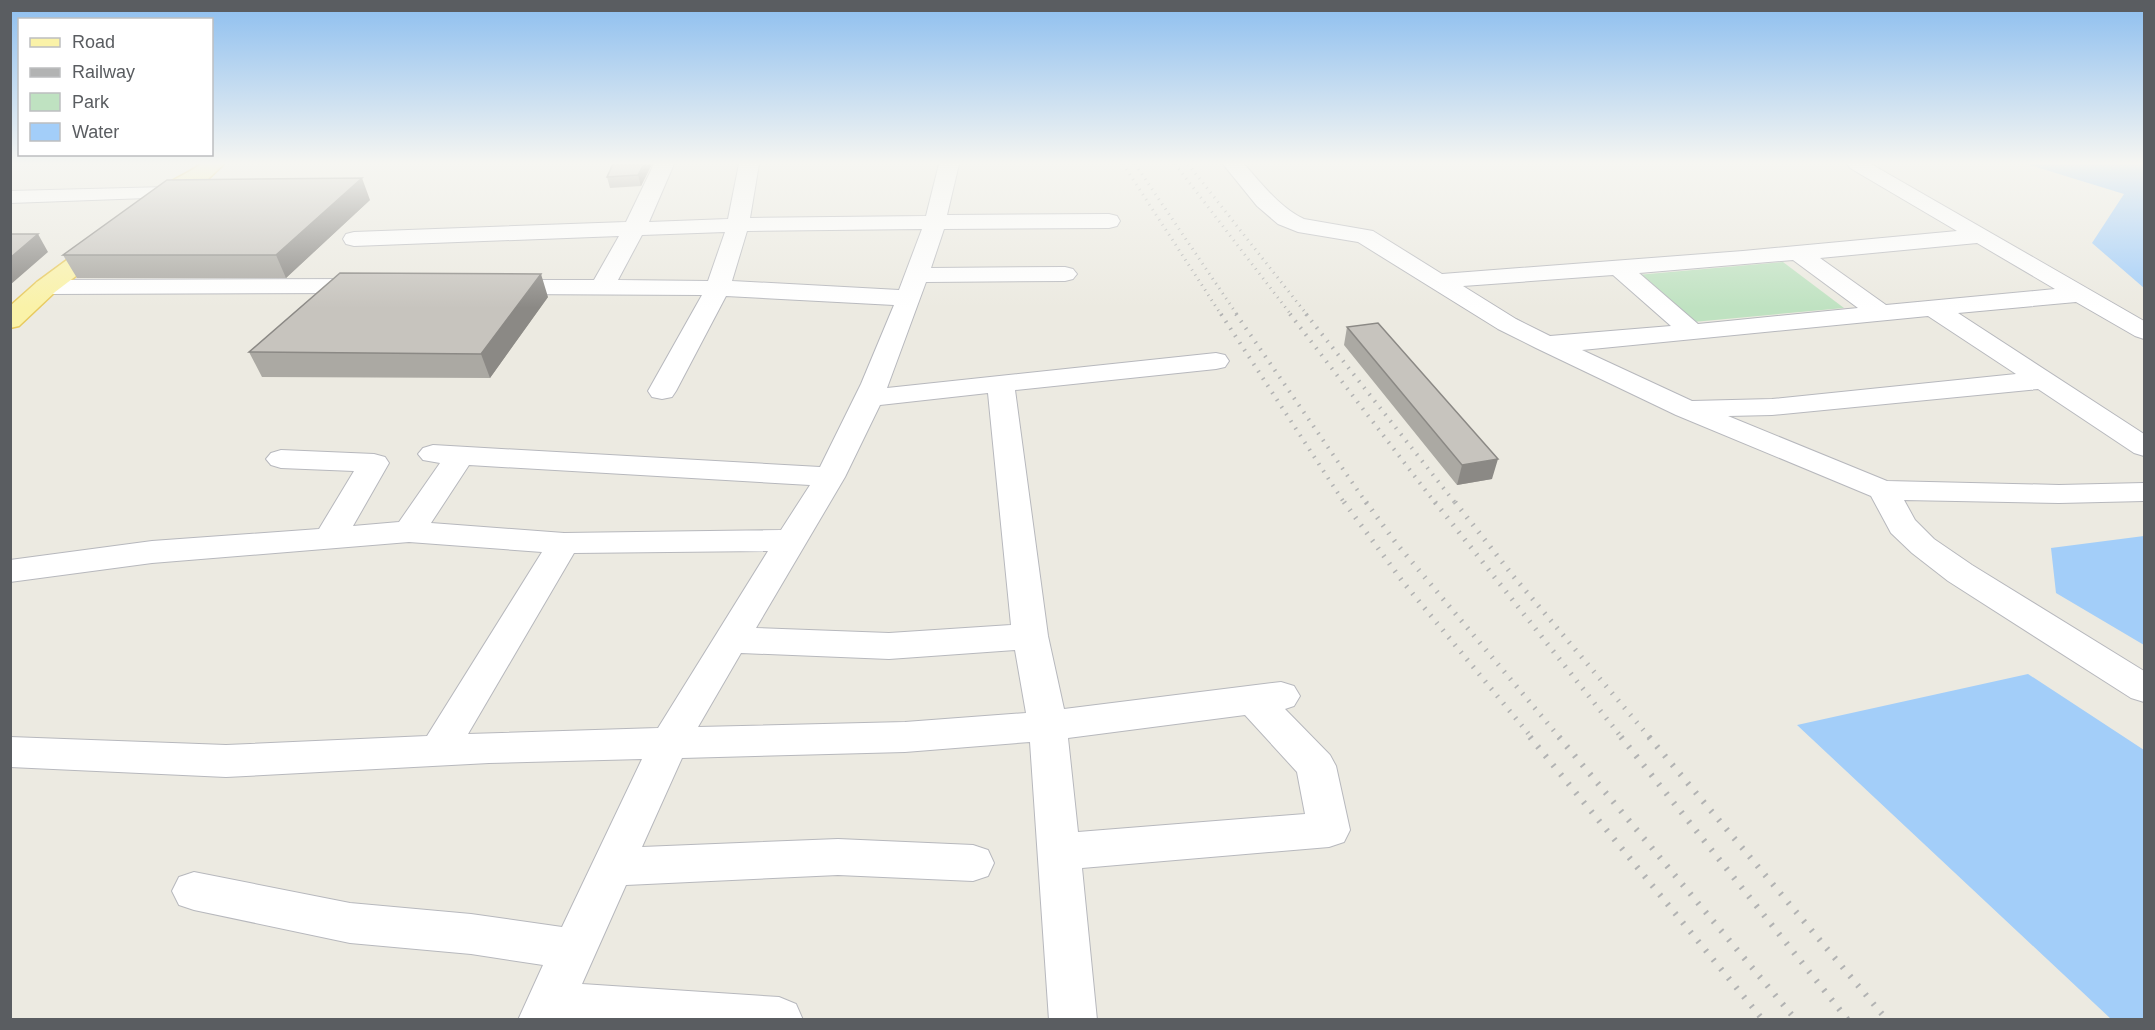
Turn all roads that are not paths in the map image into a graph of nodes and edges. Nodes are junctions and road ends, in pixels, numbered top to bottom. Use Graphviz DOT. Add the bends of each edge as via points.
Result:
graph roads {
  1 [pos="144,212"];
  2 [pos="642,212"];
  3 [pos="740,212"];
  4 [pos="938,212"];
  5 [pos="1279,212"];
  6 [pos="1938,212"];
  7 [pos="1109,221"];
  8 [pos="936,222"];
  9 [pos="738,225"];
  10 [pos="634,230"];
  11 [pos="1978,236"];
  12 [pos="354,239"];
  13 [pos="1798,253"];
  14 [pos="1619,268"];
  15 [pos="1065,274"];
  16 [pos="1438,281"];
  17 [pos="392,286"];
  18 [pos="913,286"];
  19 [pos="46,287"];
  20 [pos="485,287"];
  21 [pos="602,287"];
  22 [pos="718,288"];
  23 [pos="2080,294"];
  24 [pos="1934,309"];
  25 [pos="1882,314"];
  26 [pos="13,315"];
  27 [pos="2145,331"];
  28 [pos="1692,332"];
  29 [pos="1545,343"];
  30 [pos="1216,361"];
  31 [pos="2043,380"];
  32 [pos="1001,385"];
  33 [pos="662,391"];
  34 [pos="868,398"];
  35 [pos="1686,409"];
  36 [pos="2145,447"];
  37 [pos="281,459"];
  38 [pos="830,477"];
  39 [pos="1883,490"];
  40 [pos="2145,492"];
  41 [pos="409,532"];
  42 [pos="329,538"];
  43 [pos="791,540"];
  44 [pos="564,543"];
  45 [pos="10,571"];
  46 [pos="1030,636"];
  47 [pos="732,640"];
  48 [pos="2145,688"];
  49 [pos="1048,726"];
  50 [pos="669,743"];
  51 [pos="438,751"];
  52 [pos="10,752"];
  53 [pos="1059,852"];
  54 [pos="973,863"];
  55 [pos="611,867"];
  56 [pos="194,891"];
  57 [pos="572,949"];
  58 [pos="545,1012"];
  59 [pos="779,1020"];
  60 [pos="1072,1020"];
  1 -- 19 [label="main road"];
  2 -- 10 [label="street"];
  3 -- 9 [label="street"];
  4 -- 8 [label="street"];
  5 -- 16 [label="street" via="1299,225 1365,236"];
  6 -- 11 [label="street"];
  7 -- 8 [label="street"];
  8 -- 9 [label="street"];
  8 -- 18 [label="street"];
  9 -- 10 [label="street"];
  9 -- 22 [label="street"];
  10 -- 12 [label="street"];
  10 -- 21 [label="street"];
  11 -- 13 [label="street"];
  11 -- 23 [label="street"];
  13 -- 14 [label="street"];
  13 -- 25 [label="street"];
  14 -- 16 [label="street"];
  14 -- 28 [label="street"];
  15 -- 18 [label="street"];
  16 -- 29 [label="street"];
  17 -- 19 [label="street"];
  18 -- 22 [label="street"];
  18 -- 34 [label="street"];
  19 -- 26 [label="main road"];
  20 -- 21 [label="street"];
  21 -- 22 [label="street"];
  22 -- 33 [label="street"];
  23 -- 24 [label="street"];
  23 -- 27 [label="street"];
  24 -- 25 [label="street"];
  24 -- 31 [label="street"];
  25 -- 28 [label="street"];
  28 -- 29 [label="street"];
  29 -- 35 [label="street"];
  30 -- 32 [label="street"];
  31 -- 35 [label="street" via="1772,407"];
  31 -- 36 [label="street"];
  32 -- 34 [label="street"];
  32 -- 46 [label="street"];
  34 -- 38 [label="street"];
  35 -- 39 [label="street"];
  37 -- 42 [label="street" via="374,463"];
  38 -- 41 [label="street" via="447,455"];
  38 -- 43 [label="street"];
  39 -- 40 [label="street"];
  39 -- 48 [label="street" via="1902,526 1923,546"];
  41 -- 42 [label="street"];
  41 -- 44 [label="street"];
  42 -- 45 [label="street" via="152,552"];
  43 -- 44 [label="street"];
  43 -- 47 [label="street"];
  44 -- 51 [label="street"];
  46 -- 47 [label="street" via="889,646"];
  46 -- 49 [label="street"];
  47 -- 50 [label="street"];
  49 -- 50 [label="street" via="905,736"];
  49 -- 53 [label="street"];
  49 -- 53 [label="street" via="1267,698 1316,766 1329,830"];
  50 -- 51 [label="street"];
  50 -- 55 [label="street"];
  51 -- 52 [label="street" via="226,761"];
  53 -- 60 [label="street"];
  54 -- 55 [label="street" via="838,857"];
  55 -- 57 [label="street"];
  56 -- 57 [label="street" via="350,923 471,934"];
  57 -- 58 [label="street"];
  58 -- 59 [label="street"];
}
